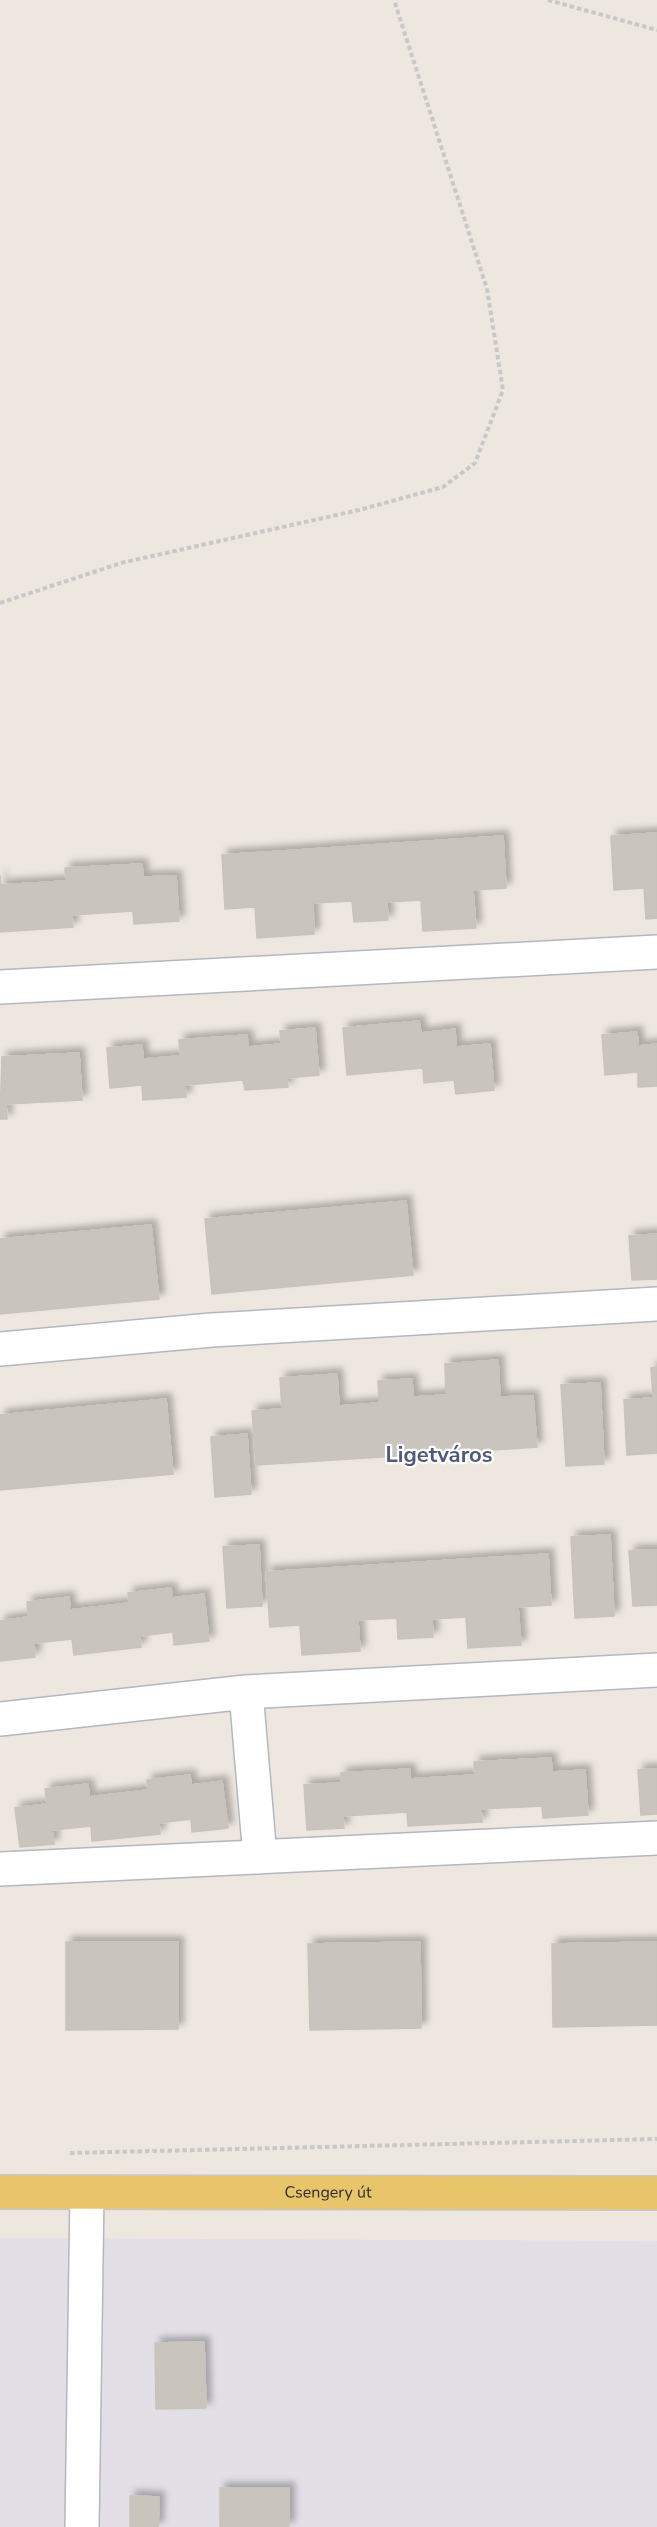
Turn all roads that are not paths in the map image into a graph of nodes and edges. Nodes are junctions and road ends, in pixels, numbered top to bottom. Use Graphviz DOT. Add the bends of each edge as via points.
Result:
graph roads {
  1 [pos="657,952"];
  2 [pos="0,987"];
  3 [pos="657,1304"];
  4 [pos="0,1349"];
  5 [pos="657,1670"];
  6 [pos="246,1692"];
  7 [pos="0,1719"];
  8 [pos="657,1838"];
  9 [pos="260,1857"];
  10 [pos="0,1869"];
  11 [pos="0,2192"];
  12 [pos="87,2193"];
  13 [pos="657,2193"];
  14 [pos="82,2527"];
  1 -- 2 [label="lane"];
  3 -- 4 [label="lane" via="212,1330"];
  5 -- 6 [label="lane"];
  6 -- 7 [label="lane"];
  6 -- 9 [label="lane"];
  8 -- 9 [label="lane"];
  9 -- 10 [label="lane"];
  11 -- 12 [label="main road, Csengery út"];
  12 -- 13 [label="main road, Csengery út"];
  12 -- 14 [label="lane"];
}
